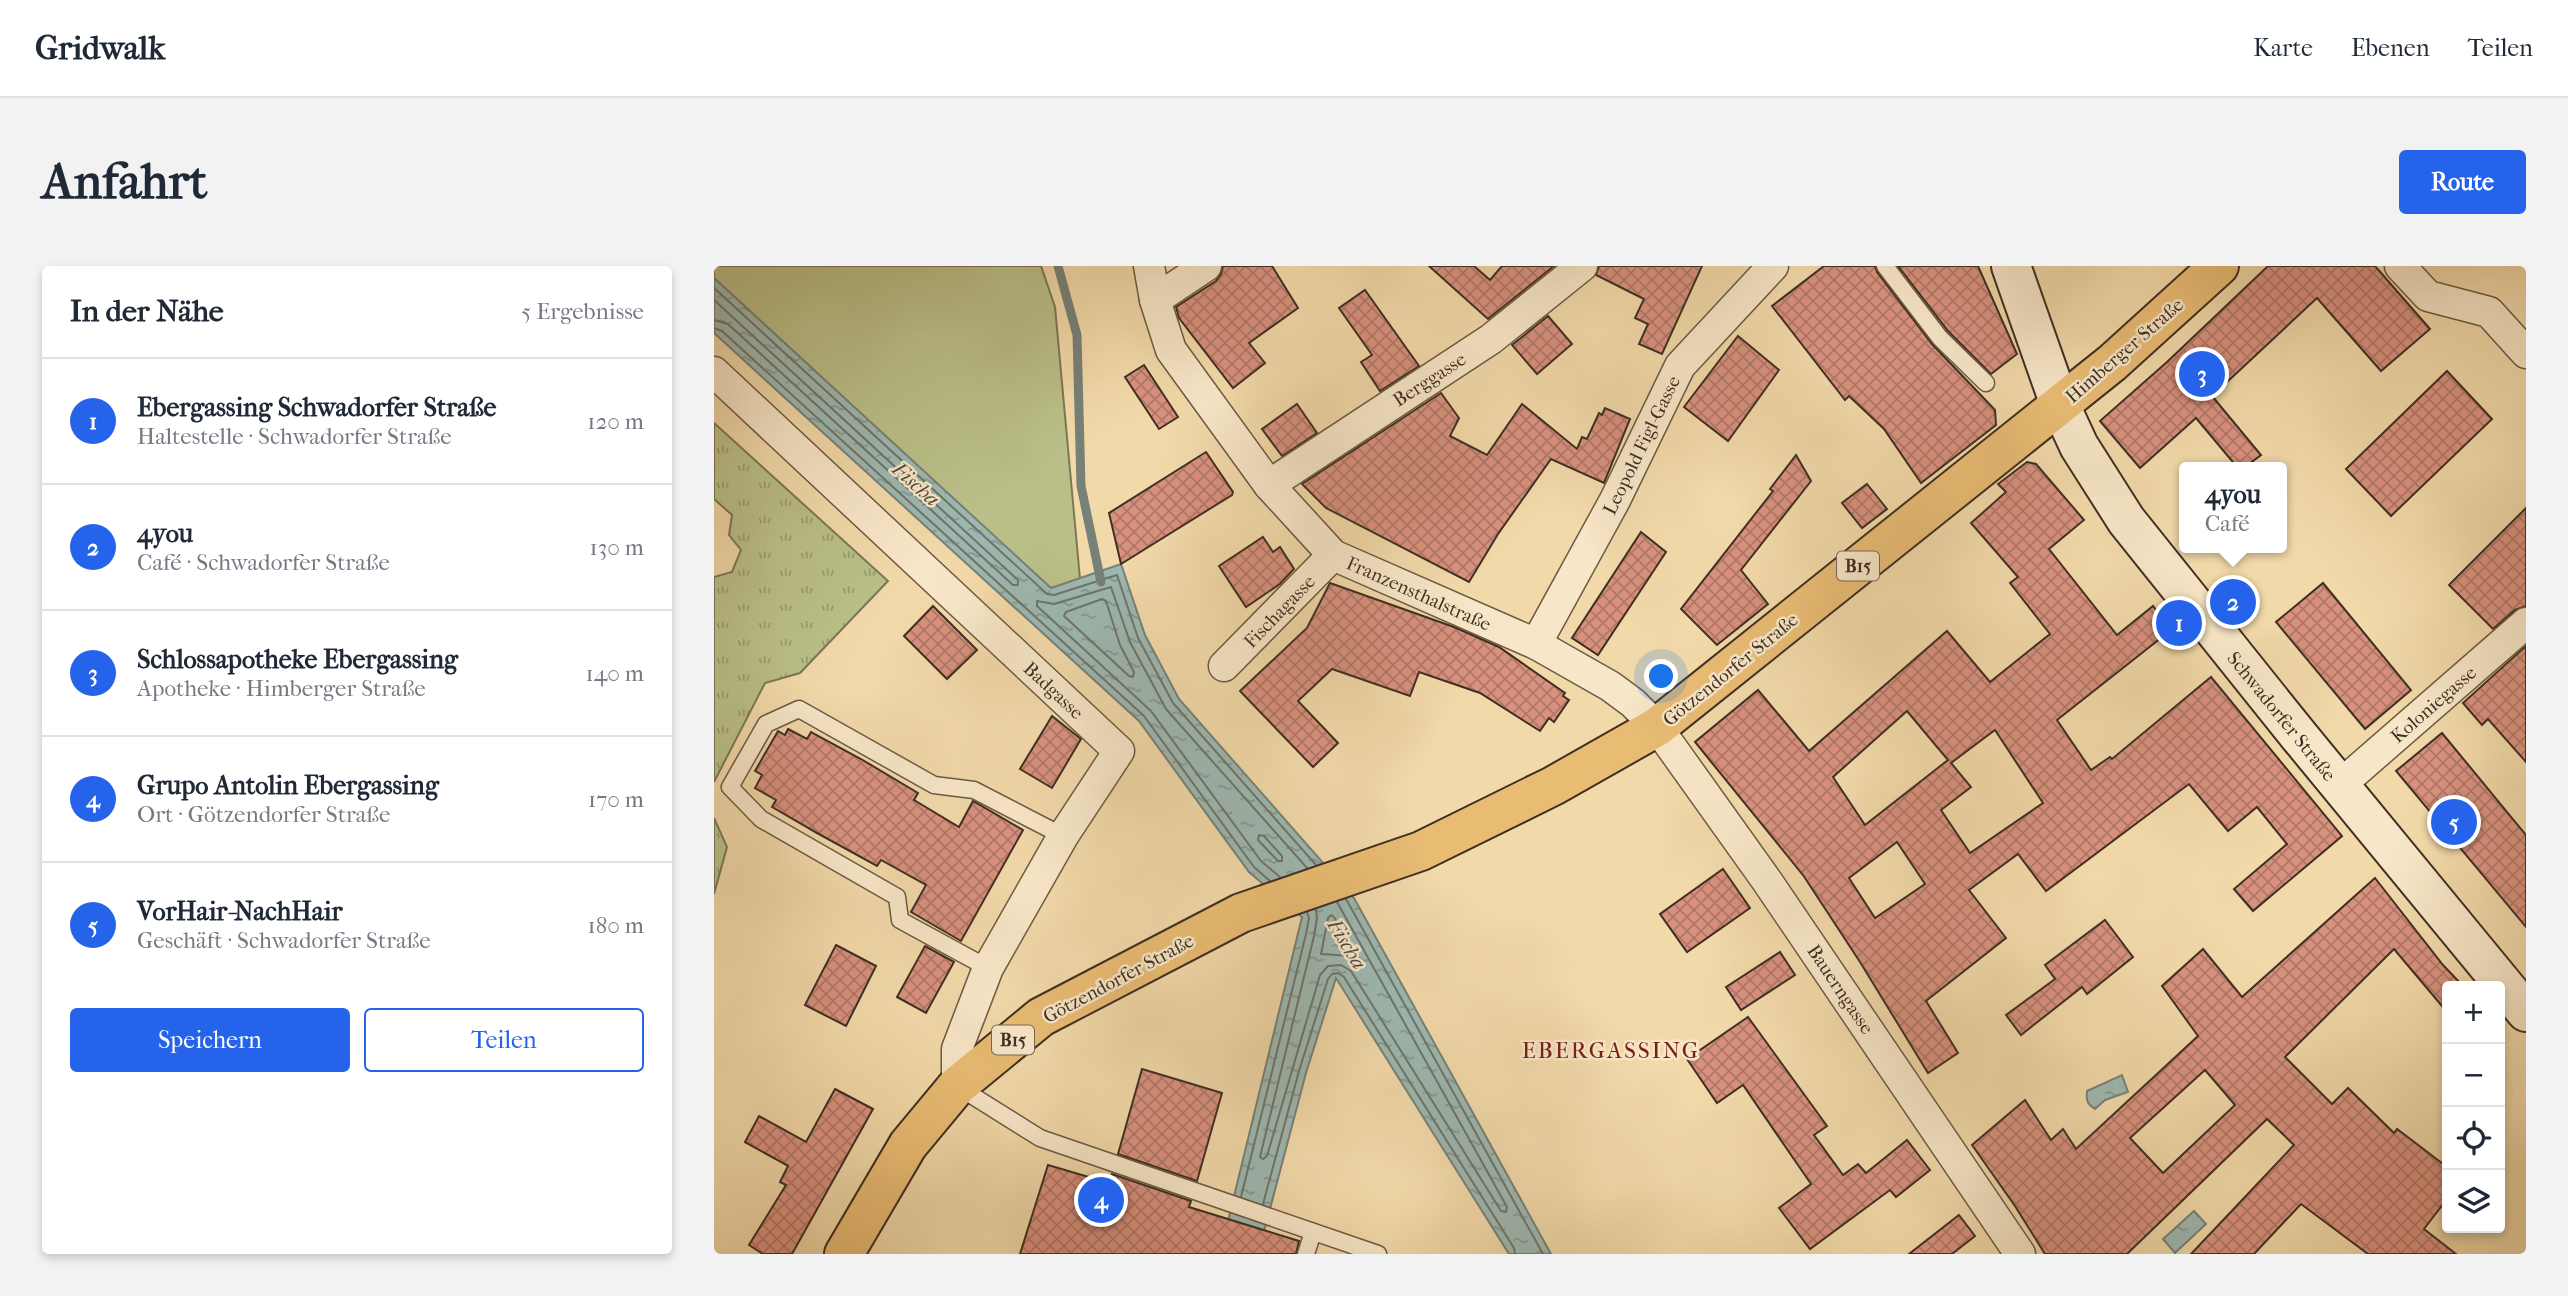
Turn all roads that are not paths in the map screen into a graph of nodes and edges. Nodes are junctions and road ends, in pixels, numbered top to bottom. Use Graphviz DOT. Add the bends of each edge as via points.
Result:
graph roads {
  1 [pos="1149,266"];
  2 [pos="1206,266"];
  3 [pos="1582,266"];
  4 [pos="1773,266"];
  5 [pos="1885,266"];
  6 [pos="2011,266"];
  7 [pos="2219,266"];
  8 [pos="2400,266"];
  9 [pos="1155,300"];
  10 [pos="2526,354"];
  11 [pos="714,372"];
  12 [pos="1986,383"];
  13 [pos="2060,405"];
  14 [pos="1269,485"];
  15 [pos="1333,555"];
  16 [pos="2526,623"];
  17 [pos="1536,644"];
  18 [pos="1224,666"];
  19 [pos="1657,727"];
  20 [pos="2339,786"];
  21 [pos="1063,836"];
  22 [pos="988,968"];
  23 [pos="2525,1008"];
  24 [pos="957,1086"];
  25 [pos="1313,1232"];
  26 [pos="844,1254"];
  27 [pos="1306,1254"];
  28 [pos="1378,1254"];
  29 [pos="2020,1254"];
  1 -- 9 [label="street, Franzensthalstraße"];
  2 -- 9 [label="street"];
  3 -- 14 [label="street, Berggasse" via="1491,339"];
  4 -- 17 [label="street, Leopold Figl-Gasse" via="1680,366 1615,500"];
  5 -- 12 [label="lane" via="1940,338"];
  6 -- 13 [label="main road, Schwadorfer Straße"];
  7 -- 13 [label="main road, Himberger Straße / B15"];
  8 -- 10 [label="street" via="2428,296 2490,312"];
  9 -- 14 [label="street, Franzensthalstraße" via="1171,349"];
  11 -- 21 [label="street, Badgasse" via="1119,751"];
  13 -- 19 [label="main road, Götzendorfer Straße / B15"];
  13 -- 20 [label="main road, Schwadorfer Straße" via="2079,446 2126,520"];
  14 -- 15 [label="street, Franzensthalstraße"];
  15 -- 17 [label="street, Franzensthalstraße"];
  15 -- 18 [label="street, Fischagasse"];
  16 -- 20 [label="street, Koloniegasse"];
  17 -- 19 [label="street, Franzensthalstraße" via="1610,686"];
  19 -- 24 [label="main road, Götzendorfer Straße / B15" via="1553,786 1421,851 1254,909 1149,959 1041,1017"];
  19 -- 29 [label="street, Bauerngasse"];
  20 -- 23 [label="main road, Schwadorfer Straße"];
  21 -- 22 [label="street, Badgasse"];
  21 -- 22 [label="lane" via="974,790 934,785 799,709 766,724 730,787 761,819 897,897 900,920"];
  22 -- 24 [label="street, Badgasse" via="957,1049"];
  24 -- 25 [label="lane" via="1040,1138"];
  24 -- 26 [label="main road, Götzendorfer Straße / B15" via="908,1144"];
  25 -- 27 [label="lane"];
  25 -- 28 [label="lane"];
}
